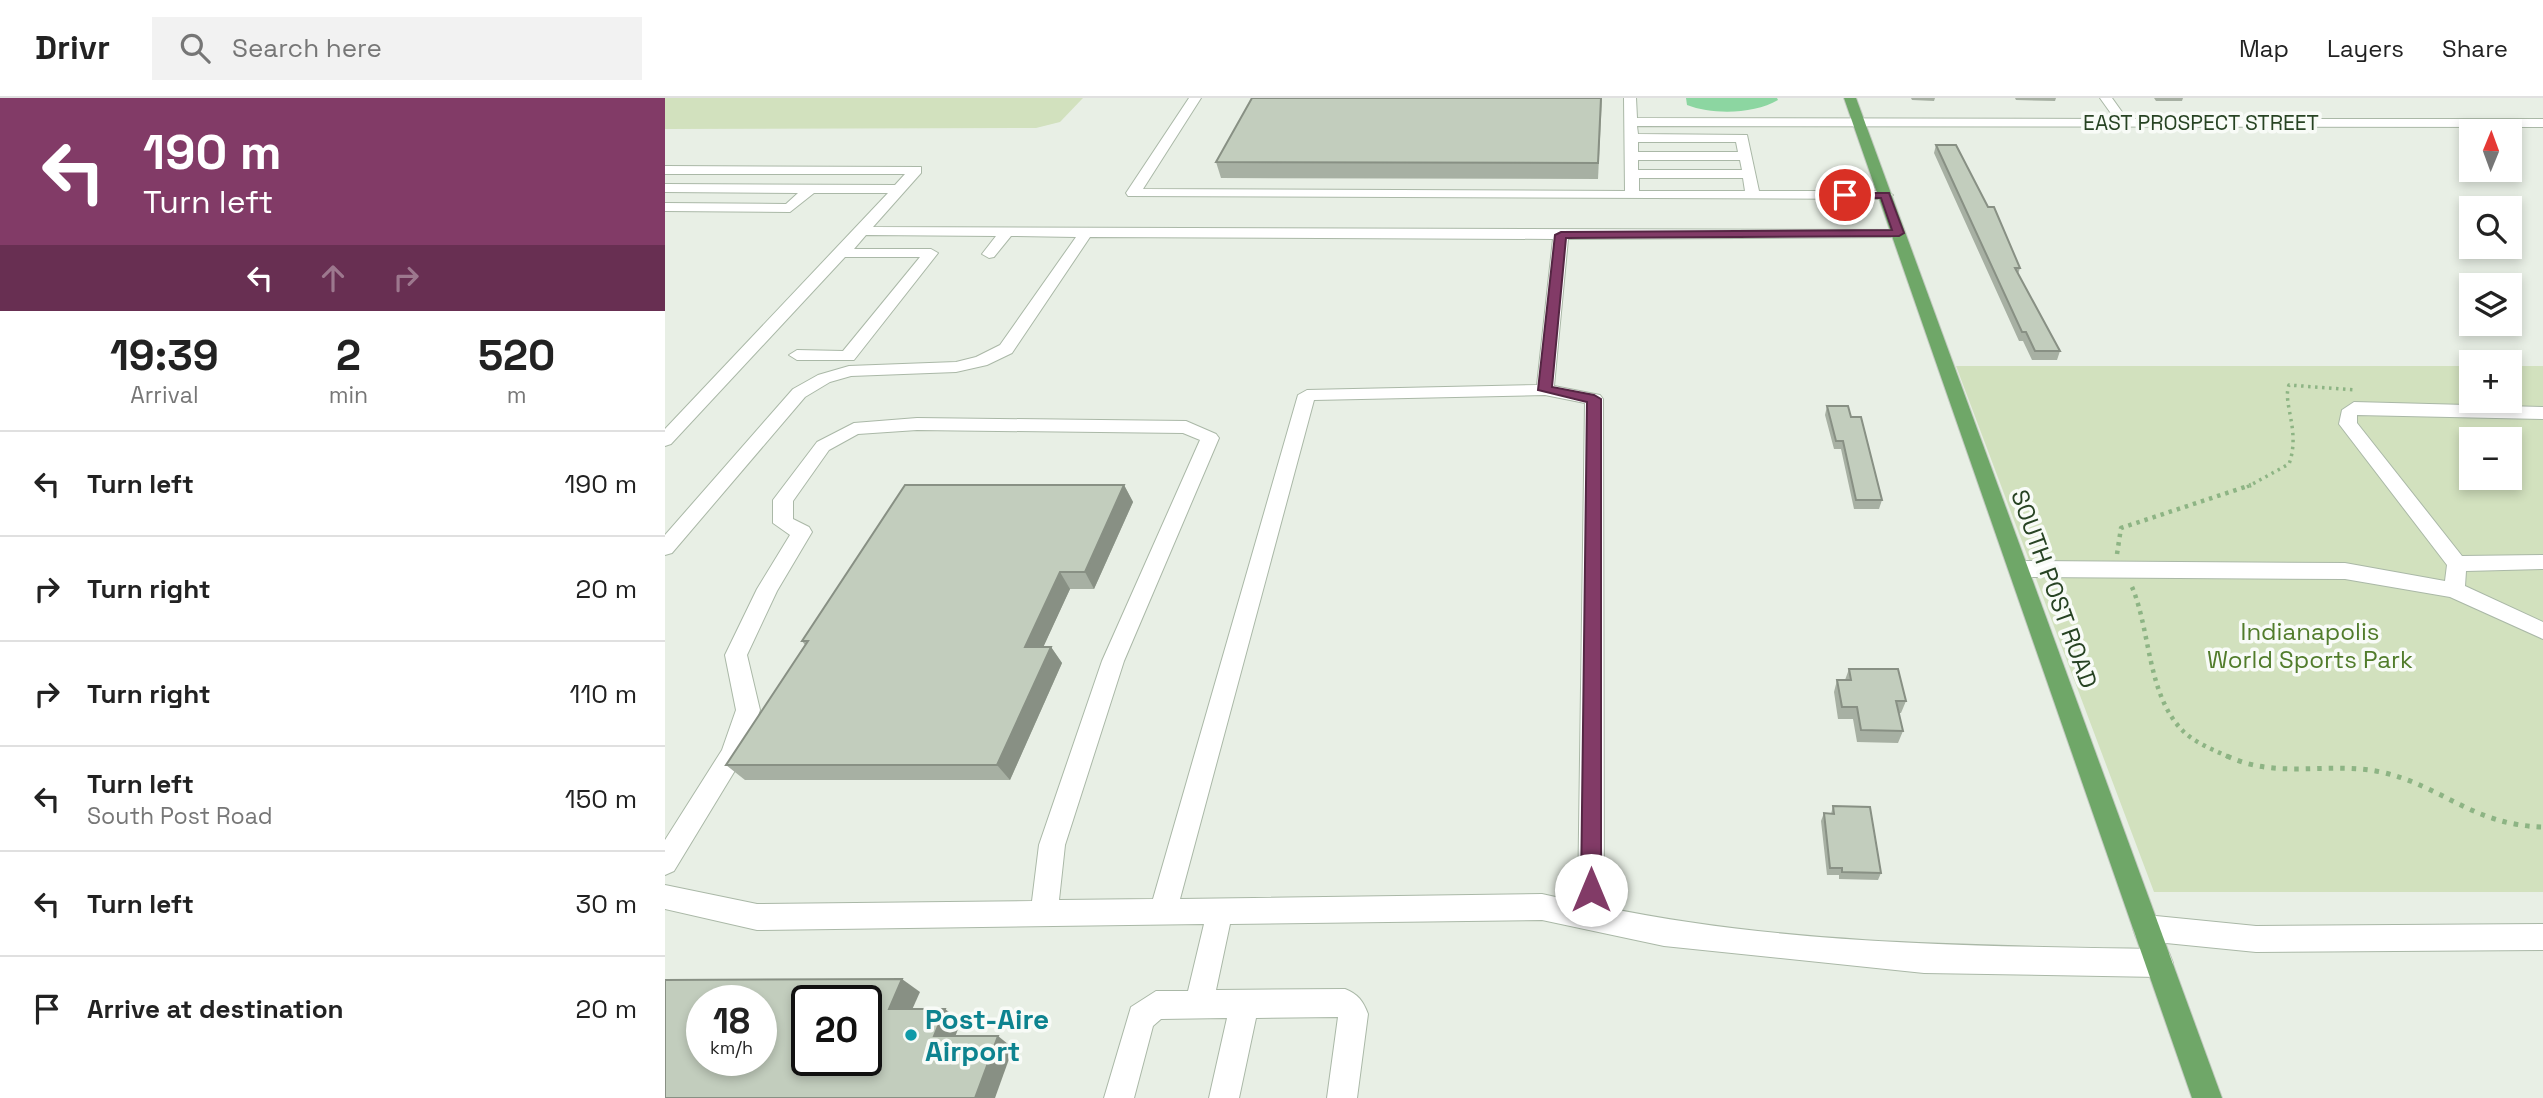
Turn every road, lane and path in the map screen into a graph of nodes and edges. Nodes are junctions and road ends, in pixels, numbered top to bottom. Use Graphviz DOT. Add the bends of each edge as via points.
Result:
graph roads {
  1 [pos="1195,98"];
  2 [pos="1630,98"];
  3 [pos="1850,98"];
  4 [pos="2106,98"];
  5 [pos="1631,122"];
  6 [pos="2124,122"];
  7 [pos="1859,123"];
  8 [pos="2543,123"];
  9 [pos="1631,138"];
  10 [pos="1631,156"];
  11 [pos="1745,156"];
  12 [pos="665,170"];
  13 [pos="1632,174"];
  14 [pos="1749,174"];
  15 [pos="665,188"];
  16 [pos="810,189"];
  17 [pos="899,189"];
  18 [pos="1632,195"];
  19 [pos="1752,195"];
  20 [pos="1885,195"];
  21 [pos="665,207"];
  22 [pos="862,231"];
  23 [pos="1007,232"];
  24 [pos="1086,232"];
  25 [pos="1899,233"];
  26 [pos="1561,235"];
  27 [pos="842,253"];
  28 [pos="989,254"];
  29 [pos="797,355"];
  30 [pos="1545,390"];
  31 [pos="2364,391"];
  32 [pos="2543,413"];
  33 [pos="665,440"];
  34 [pos="665,548"];
  35 [pos="2117,557"];
  36 [pos="2543,562"];
  37 [pos="2457,564"];
  38 [pos="2019,569"];
  39 [pos="2130,584"];
  40 [pos="2454,590"];
  41 [pos="2543,631"];
  42 [pos="2543,827"];
  43 [pos="665,863"];
  44 [pos="665,897"];
  45 [pos="1220,911"];
  46 [pos="1163,912"];
  47 [pos="1044,914"];
  48 [pos="1591,918"];
  49 [pos="2146,928"];
  50 [pos="2543,937"];
  51 [pos="2159,963"];
  52 [pos="1199,1002"];
  53 [pos="1245,1003"];
  54 [pos="1119,1098"];
  55 [pos="1224,1098"];
  56 [pos="1342,1098"];
  57 [pos="2207,1098"];
  1 -- 18 [label="street" via="1133,193"];
  2 -- 5 [label="street"];
  3 -- 7 [label="main road, SOUTH POST ROAD"];
  4 -- 6 [label="street"];
  5 -- 7 [label="street, EAST PROSPECT STREET"];
  5 -- 9 [label="street"];
  6 -- 7 [label="street, EAST PROSPECT STREET"];
  6 -- 8 [label="street, EAST PROSPECT STREET"];
  7 -- 20 [label="main road, SOUTH POST ROAD"];
  9 -- 10 [label="street"];
  9 -- 11 [label="street" via="1742,138"];
  10 -- 11 [label="street"];
  10 -- 13 [label="street"];
  11 -- 14 [label="street"];
  12 -- 17 [label="street" via="916,170"];
  13 -- 14 [label="street"];
  13 -- 18 [label="street"];
  14 -- 19 [label="street"];
  15 -- 16 [label="street"];
  16 -- 17 [label="street"];
  16 -- 21 [label="street" via="790,208"];
  17 -- 22 [label="street"];
  18 -- 19 [label="street"];
  19 -- 20 [label="street"];
  20 -- 25 [label="main road, SOUTH POST ROAD"];
  22 -- 23 [label="street"];
  22 -- 27 [label="street"];
  23 -- 24 [label="street"];
  23 -- 28 [label="street"];
  24 -- 26 [label="street"];
  24 -- 34 [label="street" via="1006,349 963,367 856,369 811,383"];
  25 -- 26 [label="street"];
  25 -- 38 [label="main road, SOUTH POST ROAD"];
  26 -- 30 [label="street"];
  27 -- 29 [label="street" via="931,253 848,356"];
  27 -- 33 [label="street"];
  30 -- 46 [label="street" via="1307,395"];
  30 -- 48 [label="street" via="1594,399"];
  31 -- 35 [label="path" via="2289,385 2286,393 2295,438 2288,464 2242,490 2128,524 2117,538"];
  32 -- 37 [label="street" via="2383,407 2354,408 2348,414 2348,424"];
  36 -- 37 [label="street"];
  37 -- 40 [label="street"];
  38 -- 40 [label="street" via="2345,571"];
  38 -- 49 [label="main road, SOUTH POST ROAD"];
  39 -- 42 [label="path" via="2142,609 2159,691 2183,731 2230,759 2263,769 2353,768 2386,774 2482,819"];
  40 -- 41 [label="street"];
  43 -- 47 [label="street" via="733,754 748,710 736,655 801,532 783,523 783,500 823,446 854,429 917,424 1186,427 1210,438 1113,661 1052,845"];
  44 -- 47 [label="street" via="757,917"];
  45 -- 46 [label="street"];
  45 -- 48 [label="street" via="1542,907"];
  45 -- 52 [label="street"];
  46 -- 47 [label="street"];
  48 -- 51 [label="street" via="1664,933 1924,959"];
  49 -- 50 [label="street" via="2256,939"];
  49 -- 51 [label="main road, SOUTH POST ROAD"];
  51 -- 57 [label="main road, SOUTH POST ROAD"];
  52 -- 53 [label="street"];
  52 -- 54 [label="street" via="1156,1005 1141,1017"];
  53 -- 55 [label="street"];
  53 -- 56 [label="street" via="1345,1003 1355,1014"];
}
